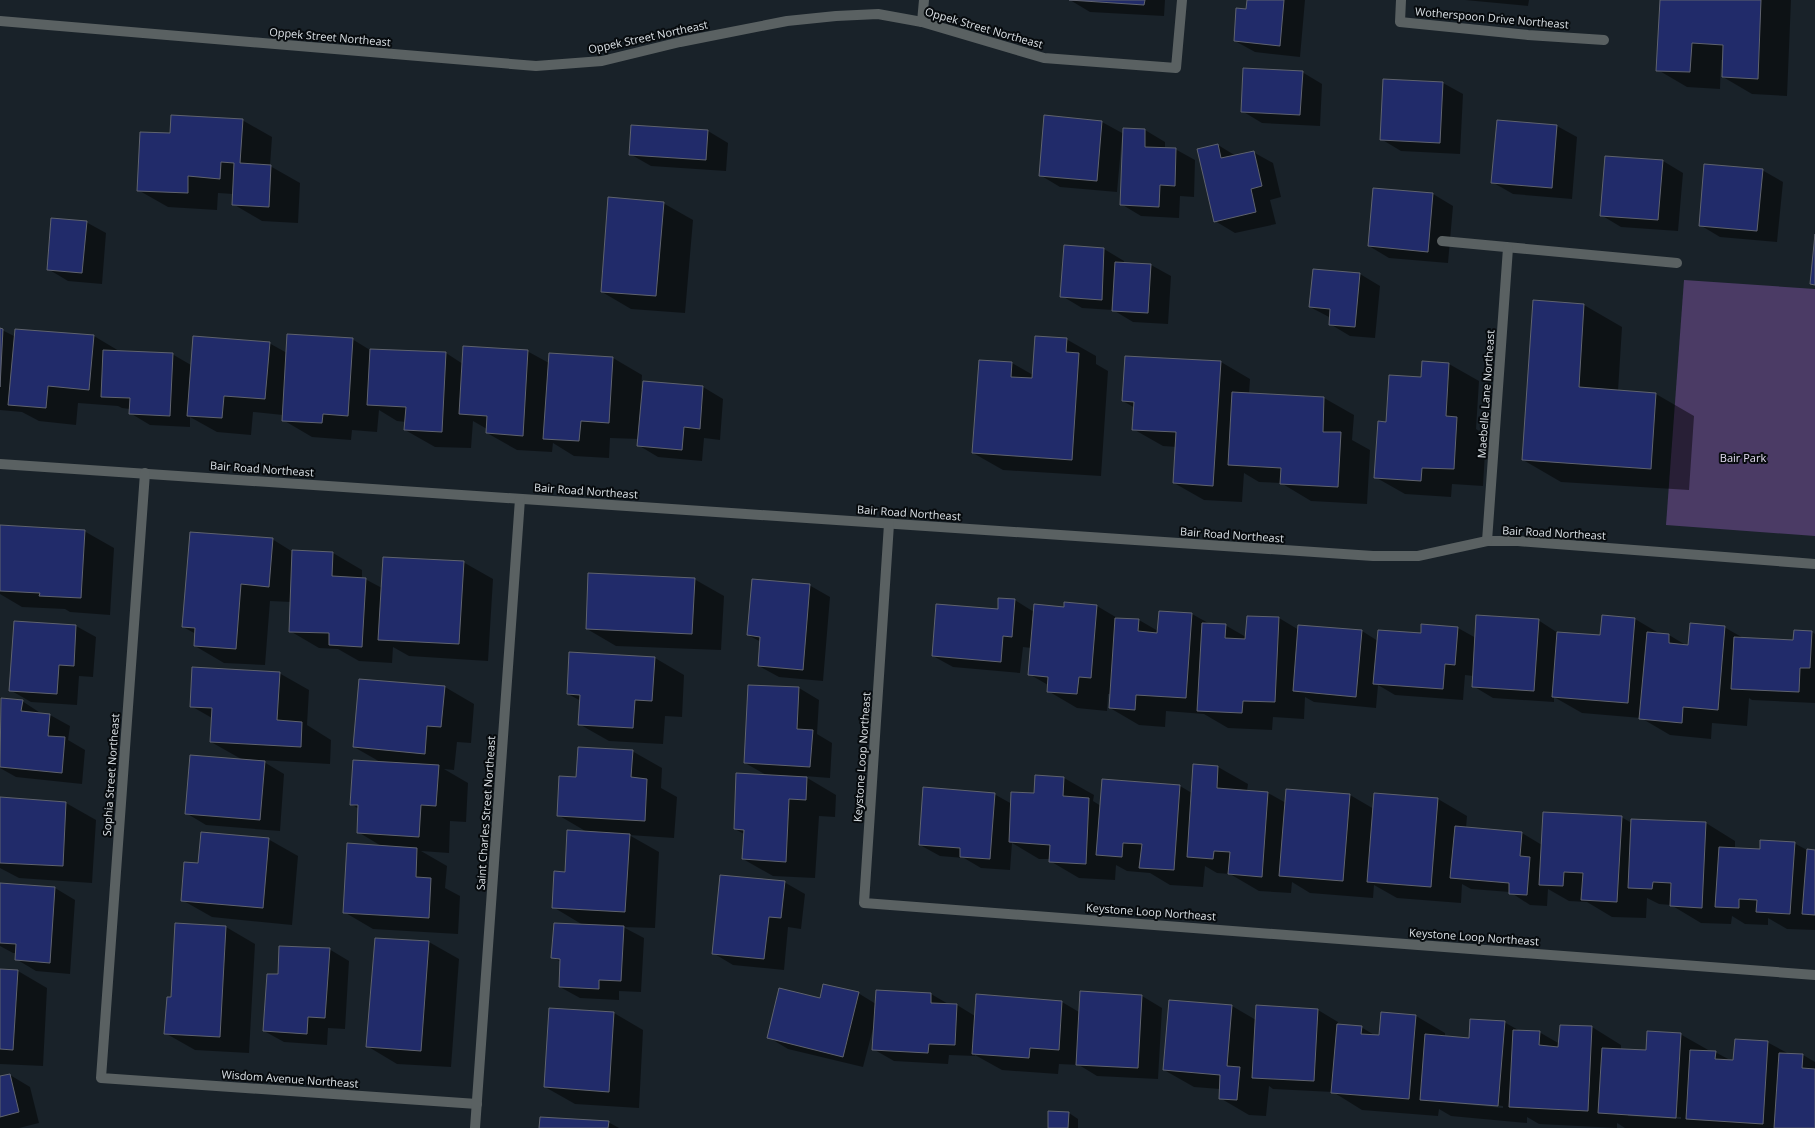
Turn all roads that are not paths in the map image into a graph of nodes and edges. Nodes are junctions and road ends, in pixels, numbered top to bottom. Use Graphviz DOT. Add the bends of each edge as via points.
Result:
graph roads {
  1 [pos="924,0"];
  2 [pos="1182,0"];
  3 [pos="1401,0"];
  4 [pos="0,21"];
  5 [pos="922,22"];
  6 [pos="1604,40"];
  7 [pos="1442,242"];
  8 [pos="1508,248"];
  9 [pos="1677,263"];
  10 [pos="0,464"];
  11 [pos="146,473"];
  12 [pos="520,499"];
  13 [pos="889,524"];
  14 [pos="1487,541"];
  15 [pos="1815,564"];
  16 [pos="1815,974"];
  17 [pos="101,1078"];
  18 [pos="477,1104"];
  19 [pos="475,1128"];
  1 -- 5 [label="street"];
  2 -- 5 [label="street, Oppek Street Northeast" via="1176,68 1044,58"];
  3 -- 6 [label="street, Wotherspoon Drive Northeast" via="1400,22"];
  4 -- 5 [label="street, Oppek Street Northeast" via="536,66 602,61 680,42 794,20 878,14"];
  7 -- 8 [label="street"];
  8 -- 9 [label="street"];
  8 -- 14 [label="street, Maebelle Lane Northeast"];
  10 -- 11 [label="street, Bair Road Northeast"];
  11 -- 12 [label="street, Bair Road Northeast"];
  11 -- 17 [label="street, Sophia Street Northeast"];
  12 -- 13 [label="street, Bair Road Northeast"];
  12 -- 18 [label="street, Saint Charles Street Northeast"];
  13 -- 14 [label="street, Bair Road Northeast" via="1373,556 1418,556"];
  13 -- 16 [label="street, Keystone Loop Northeast" via="864,903"];
  14 -- 15 [label="street, Bair Road Northeast" via="1518,541"];
  17 -- 18 [label="street, Wisdom Avenue Northeast"];
  18 -- 19 [label="street, Saint Charles Street Northeast"];
}
